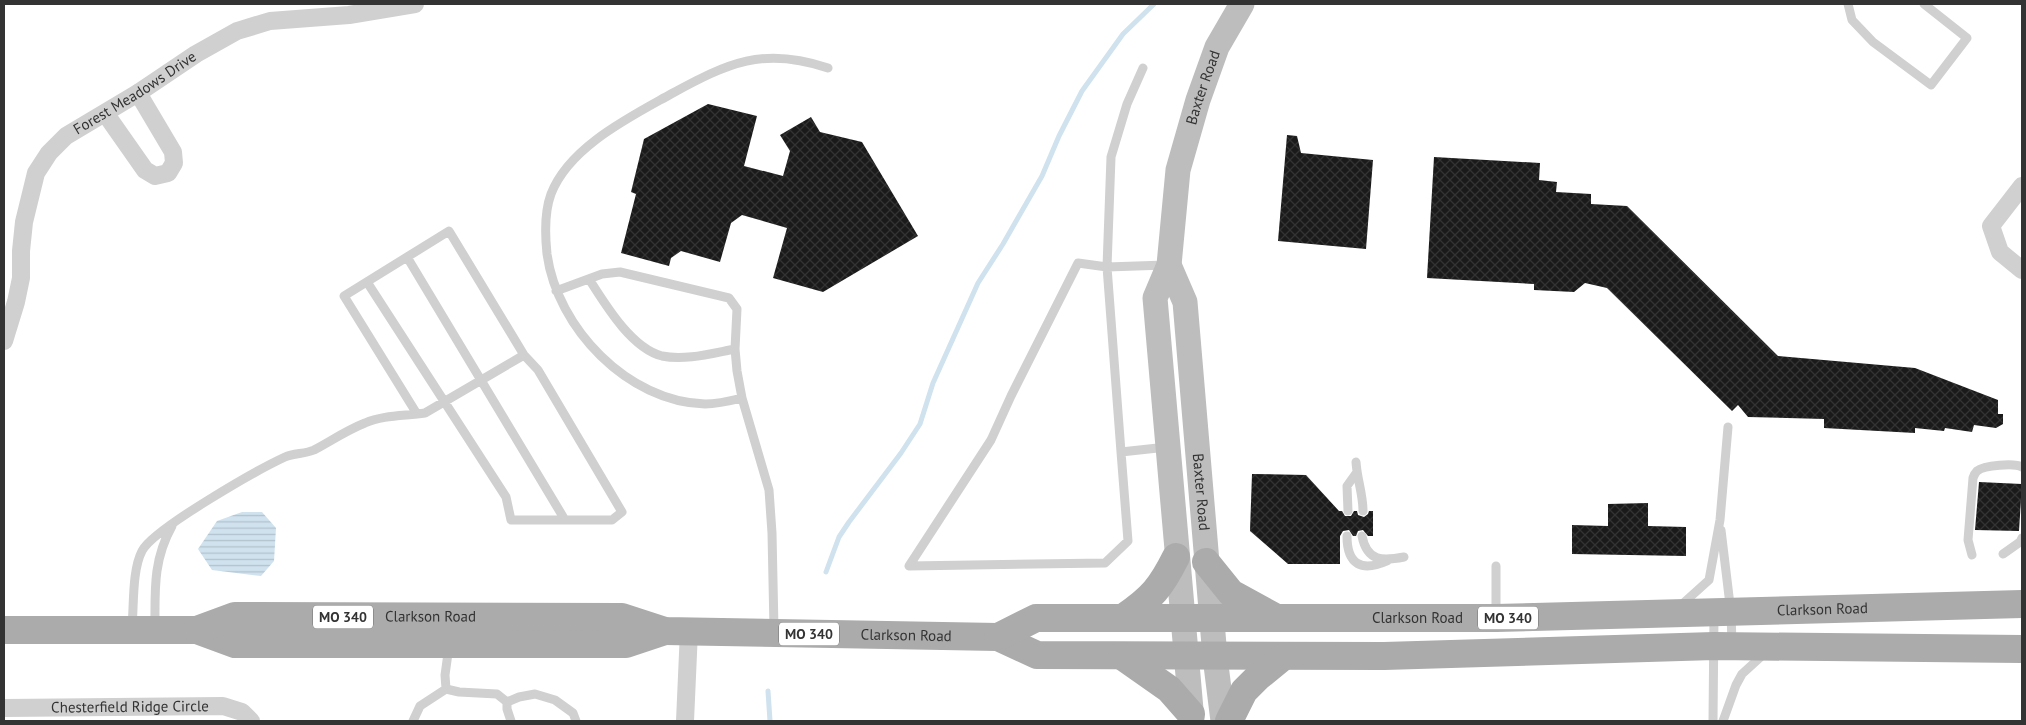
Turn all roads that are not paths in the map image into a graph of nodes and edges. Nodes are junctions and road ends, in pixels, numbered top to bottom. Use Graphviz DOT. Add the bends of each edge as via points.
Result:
graph roads {
  1 [pos="415,4"];
  2 [pos="1242,4"];
  3 [pos="1848,4"];
  4 [pos="1924,4"];
  5 [pos="828,68"];
  6 [pos="1144,68"];
  7 [pos="138,93"];
  8 [pos="105,113"];
  9 [pos="2022,186"];
  10 [pos="407,257"];
  11 [pos="1169,265"];
  12 [pos="1107,267"];
  13 [pos="2022,270"];
  14 [pos="589,279"];
  15 [pos="367,282"];
  16 [pos="556,291"];
  17 [pos="4,341"];
  18 [pos="736,349"];
  19 [pos="524,355"];
  20 [pos="482,380"];
  21 [pos="742,398"];
  22 [pos="444,403"];
  23 [pos="417,414"];
  24 [pos="1728,427"];
  25 [pos="1167,446"];
  26 [pos="1121,452"];
  27 [pos="1356,462"];
  28 [pos="2022,467"];
  29 [pos="1357,472"];
  30 [pos="1348,510"];
  31 [pos="1363,511"];
  32 [pos="565,520"];
  33 [pos="1720,520"];
  34 [pos="174,524"];
  35 [pos="1347,536"];
  36 [pos="1362,536"];
  37 [pos="2022,538"];
  38 [pos="2003,554"];
  39 [pos="1972,555"];
  40 [pos="1176,557"];
  41 [pos="1404,557"];
  42 [pos="1387,560"];
  43 [pos="1206,562"];
  44 [pos="1496,566"];
  45 [pos="2022,604"];
  46 [pos="1722,613"];
  47 [pos="1672,614"];
  48 [pos="491,617"];
  49 [pos="1124,617"];
  50 [pos="1182,618"];
  51 [pos="1212,618"];
  52 [pos="1276,618"];
  53 [pos="1496,618"];
  54 [pos="4,630"];
  55 [pos="143,630"];
  56 [pos="197,630"];
  57 [pos="677,631"];
  58 [pos="774,633"];
  59 [pos="998,637"];
  60 [pos="449,644"];
  61 [pos="1723,646"];
  62 [pos="1771,647"];
  63 [pos="2022,649"];
  64 [pos="1122,656"];
  65 [pos="1186,656"];
  66 [pos="1284,656"];
  67 [pos="1215,657"];
  68 [pos="446,689"];
  69 [pos="507,702"];
  70 [pos="4,708"];
  71 [pos="1191,718"];
  72 [pos="251,721"];
  73 [pos="413,721"];
  74 [pos="511,721"];
  75 [pos="576,721"];
  76 [pos="685,721"];
  77 [pos="1223,721"];
  78 [pos="1229,721"];
  79 [pos="1713,721"];
  80 [pos="1724,721"];
  1 -- 7 [label="street, Forest Meadows Drive" via="349,15 270,21 237,31"];
  2 -- 11 [label="main road, Baxter Road" via="1217,47 1178,170"];
  3 -- 4 [label="lane" via="1852,20 1873,42 1931,85 1967,38"];
  5 -- 16 [label="lane" via="788,59 743,61 712,72 604,133 578,156 551,194 546,214 546,243"];
  6 -- 12 [label="lane" via="1126,104 1111,157"];
  7 -- 8 [label="street, Forest Meadows Drive"];
  7 -- 8 [label="street" via="173,152 174,163 168,173 155,176 145,170"];
  8 -- 17 [label="street, Forest Meadows Drive" via="66,136 36,173 24,222 21,278"];
  9 -- 13 [label="street" via="1991,226 2000,252"];
  10 -- 15 [label="lane"];
  10 -- 19 [label="lane" via="448,231"];
  10 -- 20 [label="lane"];
  11 -- 12 [label="lane"];
  11 -- 25 [label="main road, Baxter Road" via="1155,298"];
  11 -- 43 [label="main road, Baxter Road" via="1185,302"];
  12 -- 26 [label="lane"];
  12 -- 26 [label="lane" via="1078,263 990,440 909,566 1105,563 1128,541"];
  14 -- 16 [label="lane"];
  14 -- 18 [label="lane" via="612,314 632,336 662,356"];
  14 -- 18 [label="lane" via="620,272 729,298 737,309"];
  15 -- 22 [label="lane"];
  15 -- 23 [label="lane" via="344,296"];
  16 -- 21 [label="lane" via="586,341 630,378 652,390 690,402 722,403"];
  18 -- 21 [label="lane"];
  19 -- 20 [label="lane"];
  19 -- 32 [label="lane" via="538,370 622,512 612,520"];
  20 -- 22 [label="lane"];
  20 -- 32 [label="lane"];
  21 -- 58 [label="lane" via="769,490"];
  22 -- 23 [label="lane"];
  22 -- 32 [label="lane" via="506,498 511,520"];
  23 -- 34 [label="lane" via="365,422 312,451 281,459"];
  24 -- 33 [label="lane"];
  25 -- 26 [label="lane"];
  25 -- 40 [label="main road, Baxter Road"];
  27 -- 29 [label="lane"];
  28 -- 39 [label="lane" via="2017,464 1982,468 1976,472 1968,540"];
  29 -- 30 [label="lane" via="1347,486"];
  29 -- 31 [label="lane"];
  33 -- 46 [label="lane"];
  33 -- 47 [label="lane" via="1709,580"];
  34 -- 55 [label="lane" via="158,561 155,588"];
  34 -- 55 [label="lane" via="142,550 137,568"];
  35 -- 42 [label="lane" via="1352,560 1359,566 1374,566"];
  36 -- 42 [label="lane" via="1372,556"];
  37 -- 38 [label="lane"];
  40 -- 49 [label="main road" via="1155,593"];
  40 -- 50 [label="main road, Baxter Road"];
  41 -- 42 [label="lane"];
  43 -- 51 [label="main road, Baxter Road"];
  43 -- 52 [label="main road" via="1232,593"];
  44 -- 53 [label="lane"];
  45 -- 46 [label="main road, Clarkson Road / MO 340"];
  46 -- 47 [label="main road, Clarkson Road / MO 340"];
  46 -- 61 [label="lane"];
  46 -- 61 [label="lane"];
  47 -- 53 [label="main road, Clarkson Road / MO 340"];
  48 -- 56 [label="main road, Clarkson Road / MO 340" via="235,616"];
  48 -- 57 [label="main road, Clarkson Road / MO 340" via="622,617"];
  48 -- 60 [label="main road"];
  49 -- 50 [label="main road, Clarkson Road / MO 340"];
  49 -- 59 [label="main road, Clarkson Road / MO 340" via="1036,618"];
  50 -- 51 [label="main road, Clarkson Road / MO 340"];
  50 -- 65 [label="main road, Baxter Road"];
  51 -- 52 [label="main road, Clarkson Road / MO 340"];
  51 -- 67 [label="main road, Baxter Road"];
  52 -- 53 [label="main road, Clarkson Road / MO 340"];
  54 -- 55 [label="main road, Clarkson Road / MO 340"];
  55 -- 56 [label="main road, Clarkson Road / MO 340"];
  56 -- 60 [label="main road, Clarkson Road / MO 340" via="236,644"];
  57 -- 58 [label="main road, Clarkson Road / MO 340"];
  57 -- 60 [label="main road, Clarkson Road / MO 340" via="626,644"];
  57 -- 76 [label="street"];
  58 -- 59 [label="main road, Clarkson Road / MO 340"];
  59 -- 64 [label="main road, Clarkson Road / MO 340" via="1037,655"];
  60 -- 68 [label="lane" via="444,674"];
  61 -- 62 [label="main road, Clarkson Road / MO 340"];
  61 -- 66 [label="main road, Clarkson Road / MO 340" via="1444,655"];
  61 -- 79 [label="lane"];
  62 -- 63 [label="main road, Clarkson Road / MO 340"];
  62 -- 80 [label="lane" via="1742,674"];
  64 -- 65 [label="main road, Clarkson Road / MO 340"];
  64 -- 71 [label="main road" via="1169,689"];
  65 -- 67 [label="main road, Clarkson Road / MO 340"];
  65 -- 71 [label="main road, Baxter Road"];
  66 -- 67 [label="main road, Clarkson Road / MO 340"];
  66 -- 78 [label="main road" via="1244,691"];
  67 -- 77 [label="main road, Baxter Road"];
  68 -- 69 [label="lane" via="497,694"];
  68 -- 73 [label="lane" via="420,706"];
  69 -- 74 [label="lane"];
  69 -- 75 [label="lane" via="535,694 555,700 573,713"];
  70 -- 72 [label="street, Chesterfield Ridge Circle" via="223,706 242,712"];
}
